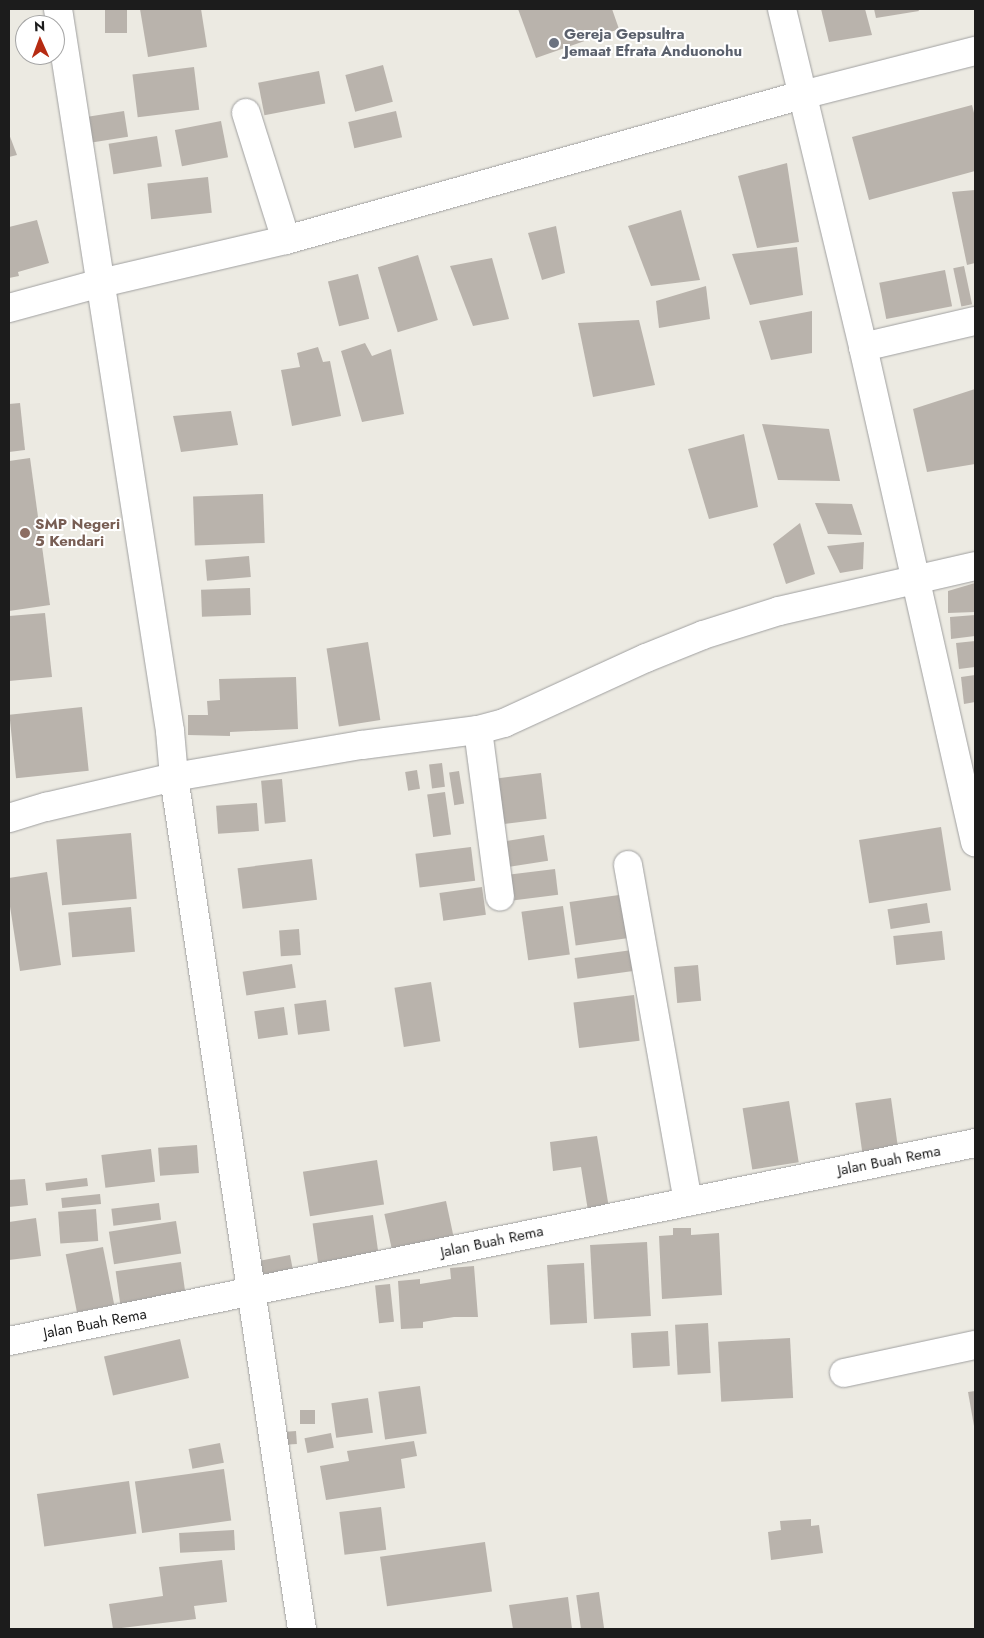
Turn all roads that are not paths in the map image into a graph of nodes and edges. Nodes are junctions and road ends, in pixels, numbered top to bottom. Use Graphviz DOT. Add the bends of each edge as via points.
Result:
graph roads {
  1 [pos="58,9"];
  2 [pos="782,9"];
  3 [pos="975,51"];
  4 [pos="802,95"];
  5 [pos="246,113"];
  6 [pos="286,240"];
  7 [pos="101,283"];
  8 [pos="9,308"];
  9 [pos="975,321"];
  10 [pos="863,347"];
  11 [pos="975,566"];
  12 [pos="916,582"];
  13 [pos="478,730"];
  14 [pos="174,777"];
  15 [pos="9,818"];
  16 [pos="975,842"];
  17 [pos="628,864"];
  18 [pos="500,897"];
  19 [pos="975,1143"];
  20 [pos="688,1202"];
  21 [pos="252,1293"];
  22 [pos="9,1341"];
  23 [pos="975,1345"];
  24 [pos="844,1373"];
  25 [pos="302,1629"];
  1 -- 7 [label="street"];
  2 -- 4 [label="street"];
  3 -- 4 [label="street"];
  4 -- 6 [label="street"];
  4 -- 10 [label="street"];
  5 -- 6 [label="street"];
  6 -- 7 [label="street"];
  7 -- 8 [label="street"];
  7 -- 14 [label="street"];
  9 -- 10 [label="street"];
  10 -- 12 [label="street"];
  11 -- 12 [label="street"];
  12 -- 13 [label="street" via="779,611 703,635 504,724"];
  12 -- 16 [label="street"];
  13 -- 14 [label="street" via="362,745"];
  13 -- 18 [label="street"];
  14 -- 15 [label="street"];
  14 -- 21 [label="street"];
  17 -- 20 [label="street"];
  19 -- 20 [label="street, Jalan Buah Rema"];
  20 -- 21 [label="street, Jalan Buah Rema"];
  21 -- 22 [label="street, Jalan Buah Rema"];
  21 -- 25 [label="street"];
  23 -- 24 [label="street"];
}
